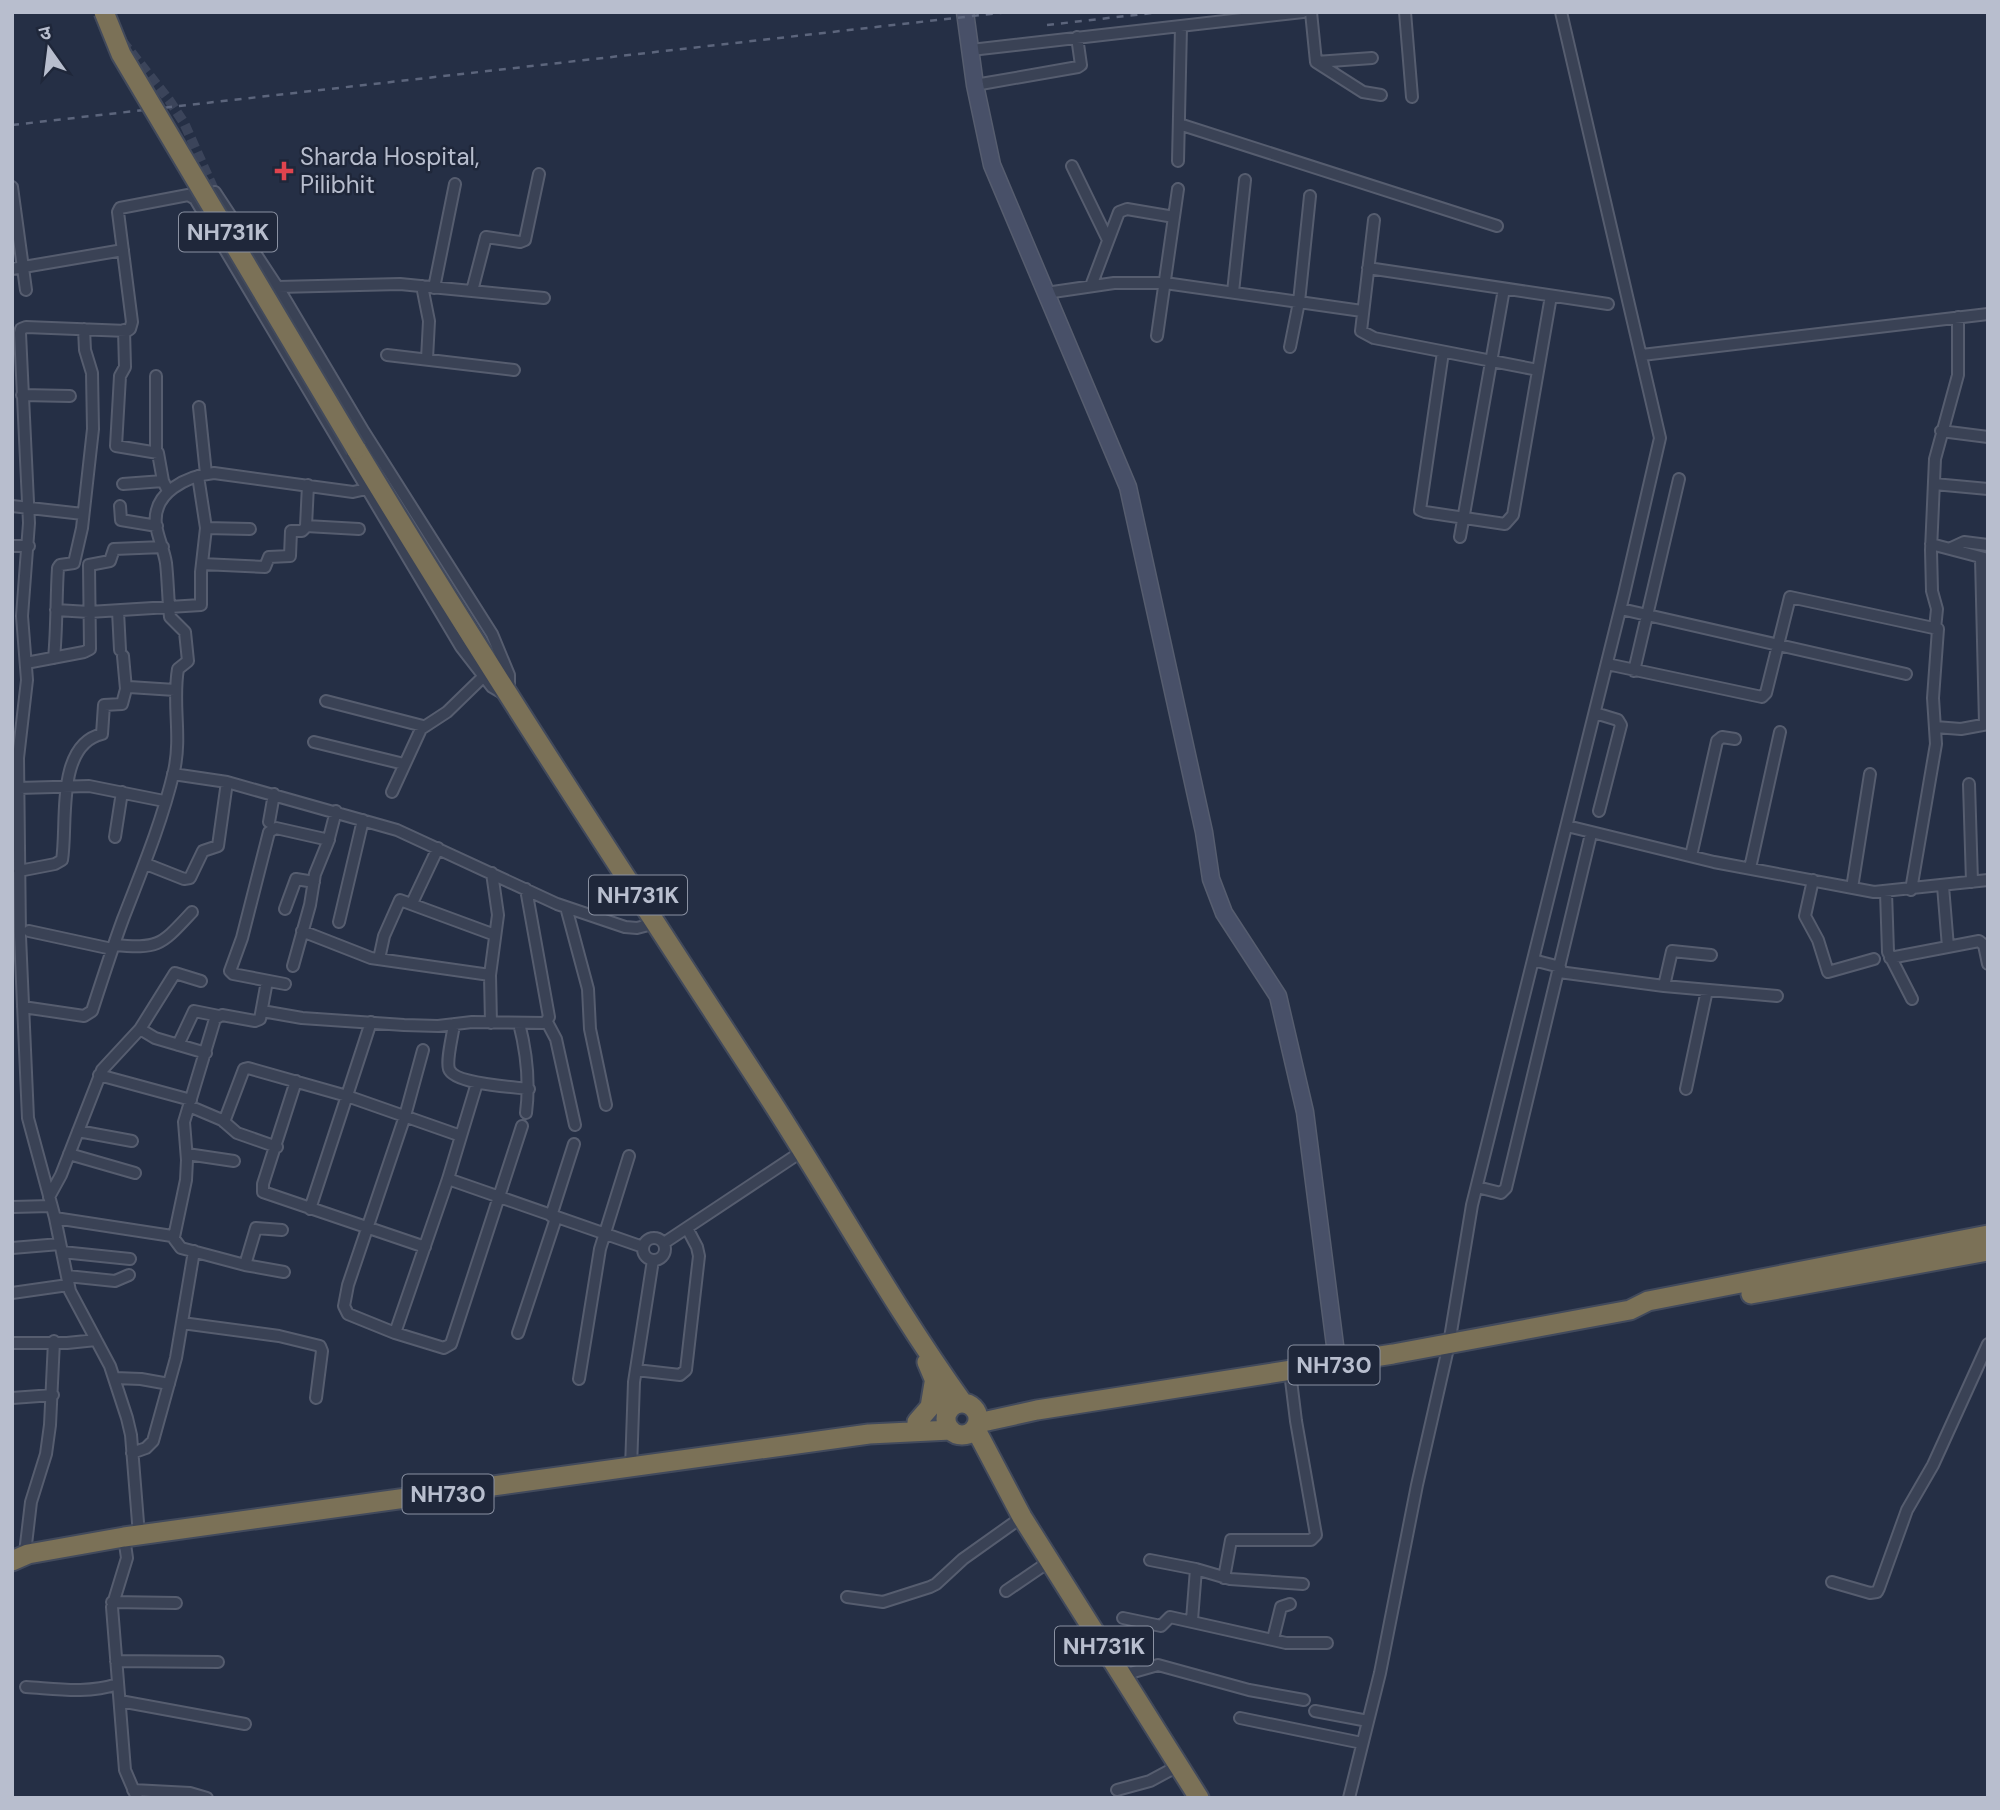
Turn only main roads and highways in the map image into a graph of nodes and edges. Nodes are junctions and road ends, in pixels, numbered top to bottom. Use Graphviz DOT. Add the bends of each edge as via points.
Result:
graph roads {
  1 [pos="103,12"];
  2 [pos="1988,1235"];
  3 [pos="1988,1251"];
  4 [pos="1630,1310"];
  5 [pos="920,1342"];
  6 [pos="934,1383"];
  7 [pos="961,1418"];
  8 [pos="917,1422"];
  9 [pos="869,1434"];
  10 [pos="19,1555"];
  11 [pos="1199,1798"];
  1 -- 5 [label="highway, NH731K, bridge" via="121,54 356,449 509,697 803,1150"];
  2 -- 4 [label="highway, NH730" via="1648,1301"];
  3 -- 4 [label="highway, NH730" via="1650,1313"];
  4 -- 7 [label="highway, NH730" via="1290,1372"];
  5 -- 6 [label="highway, NH731K"];
  5 -- 7 [label="highway, NH731K"];
  6 -- 7 [label="highway, NH731K"];
  6 -- 8 [label="highway" via="930,1408"];
  7 -- 8 [label="highway, NH730"];
  7 -- 9 [label="highway, NH730"];
  7 -- 11 [label="highway, NH731K"];
  8 -- 9 [label="highway, NH730"];
  9 -- 10 [label="highway, NH730"];
}
